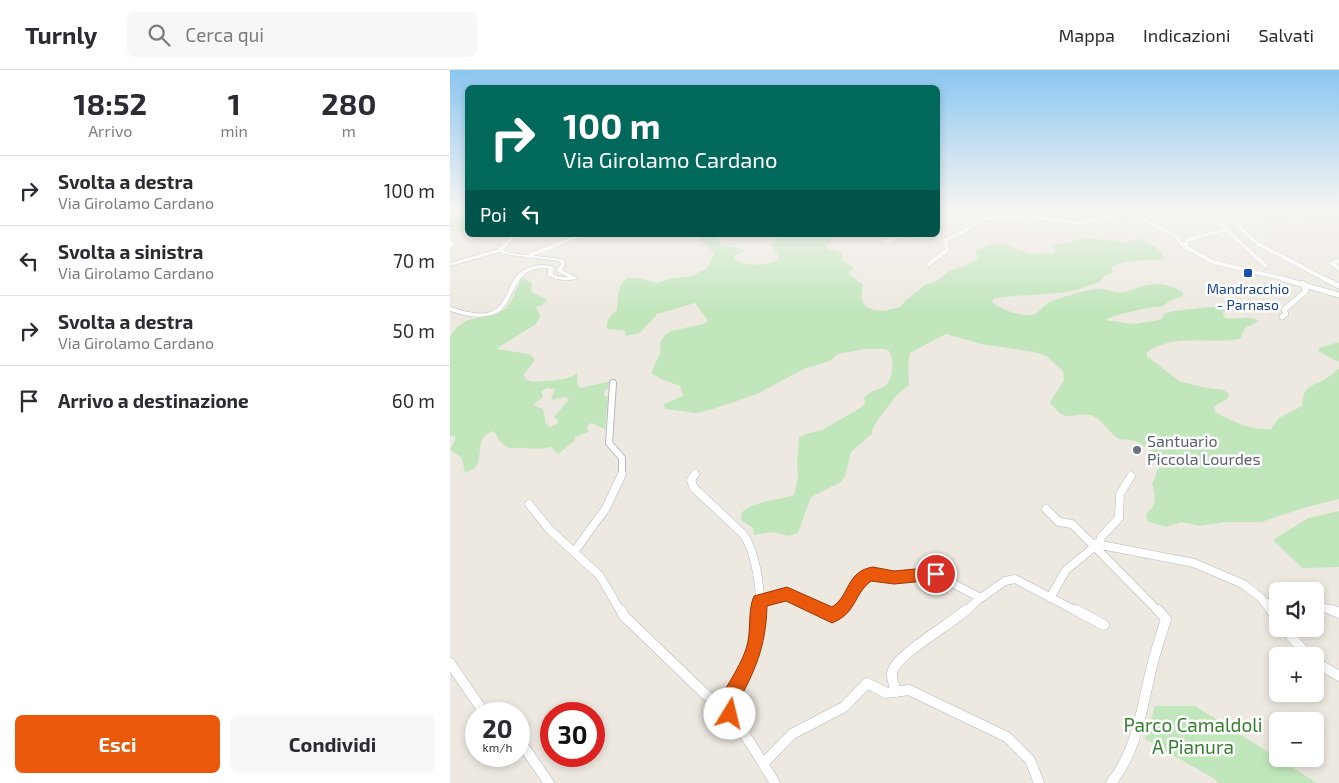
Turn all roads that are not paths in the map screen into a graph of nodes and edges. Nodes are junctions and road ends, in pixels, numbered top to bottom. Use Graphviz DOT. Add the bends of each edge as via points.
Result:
graph roads {
  1 [pos="507,243"];
  2 [pos="560,243"];
  3 [pos="946,243"];
  4 [pos="1181,243"];
  5 [pos="1186,243"];
  6 [pos="1242,243"];
  7 [pos="1257,243"];
  8 [pos="1185,248"];
  9 [pos="500,250"];
  10 [pos="528,256"];
  11 [pos="1339,261"];
  12 [pos="929,264"];
  13 [pos="450,265"];
  14 [pos="1266,266"];
  15 [pos="1339,269"];
  16 [pos="1303,283"];
  17 [pos="1339,286"];
  18 [pos="1339,295"];
  19 [pos="450,309"];
  20 [pos="1282,316"];
  21 [pos="613,383"];
  22 [pos="695,474"];
  23 [pos="1131,476"];
  24 [pos="529,504"];
  25 [pos="1046,509"];
  26 [pos="1098,544"];
  27 [pos="574,552"];
  28 [pos="980,598"];
  29 [pos="1050,598"];
  30 [pos="760,601"];
  31 [pos="1266,603"];
  32 [pos="1269,603"];
  33 [pos="1269,607"];
  34 [pos="1324,607"];
  35 [pos="1339,613"];
  36 [pos="1104,625"];
  37 [pos="1292,637"];
  38 [pos="1300,647"];
  39 [pos="450,663"];
  40 [pos="1324,667"];
  41 [pos="1339,676"];
  42 [pos="896,692"];
  43 [pos="477,702"];
  44 [pos="725,708"];
  45 [pos="530,756"];
  46 [pos="763,764"];
  47 [pos="1037,778"];
  48 [pos="549,783"];
  49 [pos="775,783"];
  50 [pos="1111,783"];
  1 -- 9 [label="street"];
  2 -- 10 [label="street"];
  3 -- 12 [label="street" via="947,250"];
  4 -- 8 [label="street"];
  5 -- 8 [label="street"];
  6 -- 14 [label="street"];
  7 -- 17 [label="street"];
  8 -- 16 [label="street" via="1195,255 1244,271"];
  9 -- 10 [label="street"];
  9 -- 13 [label="street"];
  10 -- 19 [label="street" via="561,260 559,271 575,278 559,279 550,275 552,267 537,267 517,278 498,310 471,315"];
  11 -- 15 [label="street" via="1332,263"];
  16 -- 18 [label="street"];
  16 -- 20 [label="street" via="1306,291 1284,310 1286,314"];
  21 -- 27 [label="street" via="609,443 622,457 623,470 618,487"];
  22 -- 30 [label="street" via="691,480 694,488 748,542"];
  23 -- 26 [label="street" via="1119,495 1120,513 1116,522 1104,532"];
  24 -- 27 [label="street" via="549,529"];
  25 -- 26 [label="street" via="1059,522 1070,524 1090,543"];
  26 -- 29 [label="street" via="1066,570"];
  26 -- 31 [label="street" via="1194,564 1243,584"];
  26 -- 50 [label="street" via="1099,552 1166,618 1132,751"];
  27 -- 44 [label="street" via="606,584 624,616 705,694"];
  28 -- 29 [label="street" via="1013,578"];
  28 -- 30 [label="street" via="932,573 894,578 867,575 859,581 842,609 832,615 787,594"];
  28 -- 42 [label="street" via="907,653 895,666 892,673"];
  29 -- 36 [label="street"];
  30 -- 44 [label="street" via="758,632 751,660"];
  31 -- 32 [label="street"];
  31 -- 33 [label="street"];
  34 -- 35 [label="street"];
  37 -- 38 [label="street"];
  39 -- 43 [label="street"];
  40 -- 41 [label="street"];
  42 -- 46 [label="street" via="865,684 849,703 801,728"];
  42 -- 47 [label="street" via="909,690 1007,737 1030,760"];
  44 -- 46 [label="street"];
  45 -- 48 [label="street"];
  46 -- 49 [label="street"];
}
